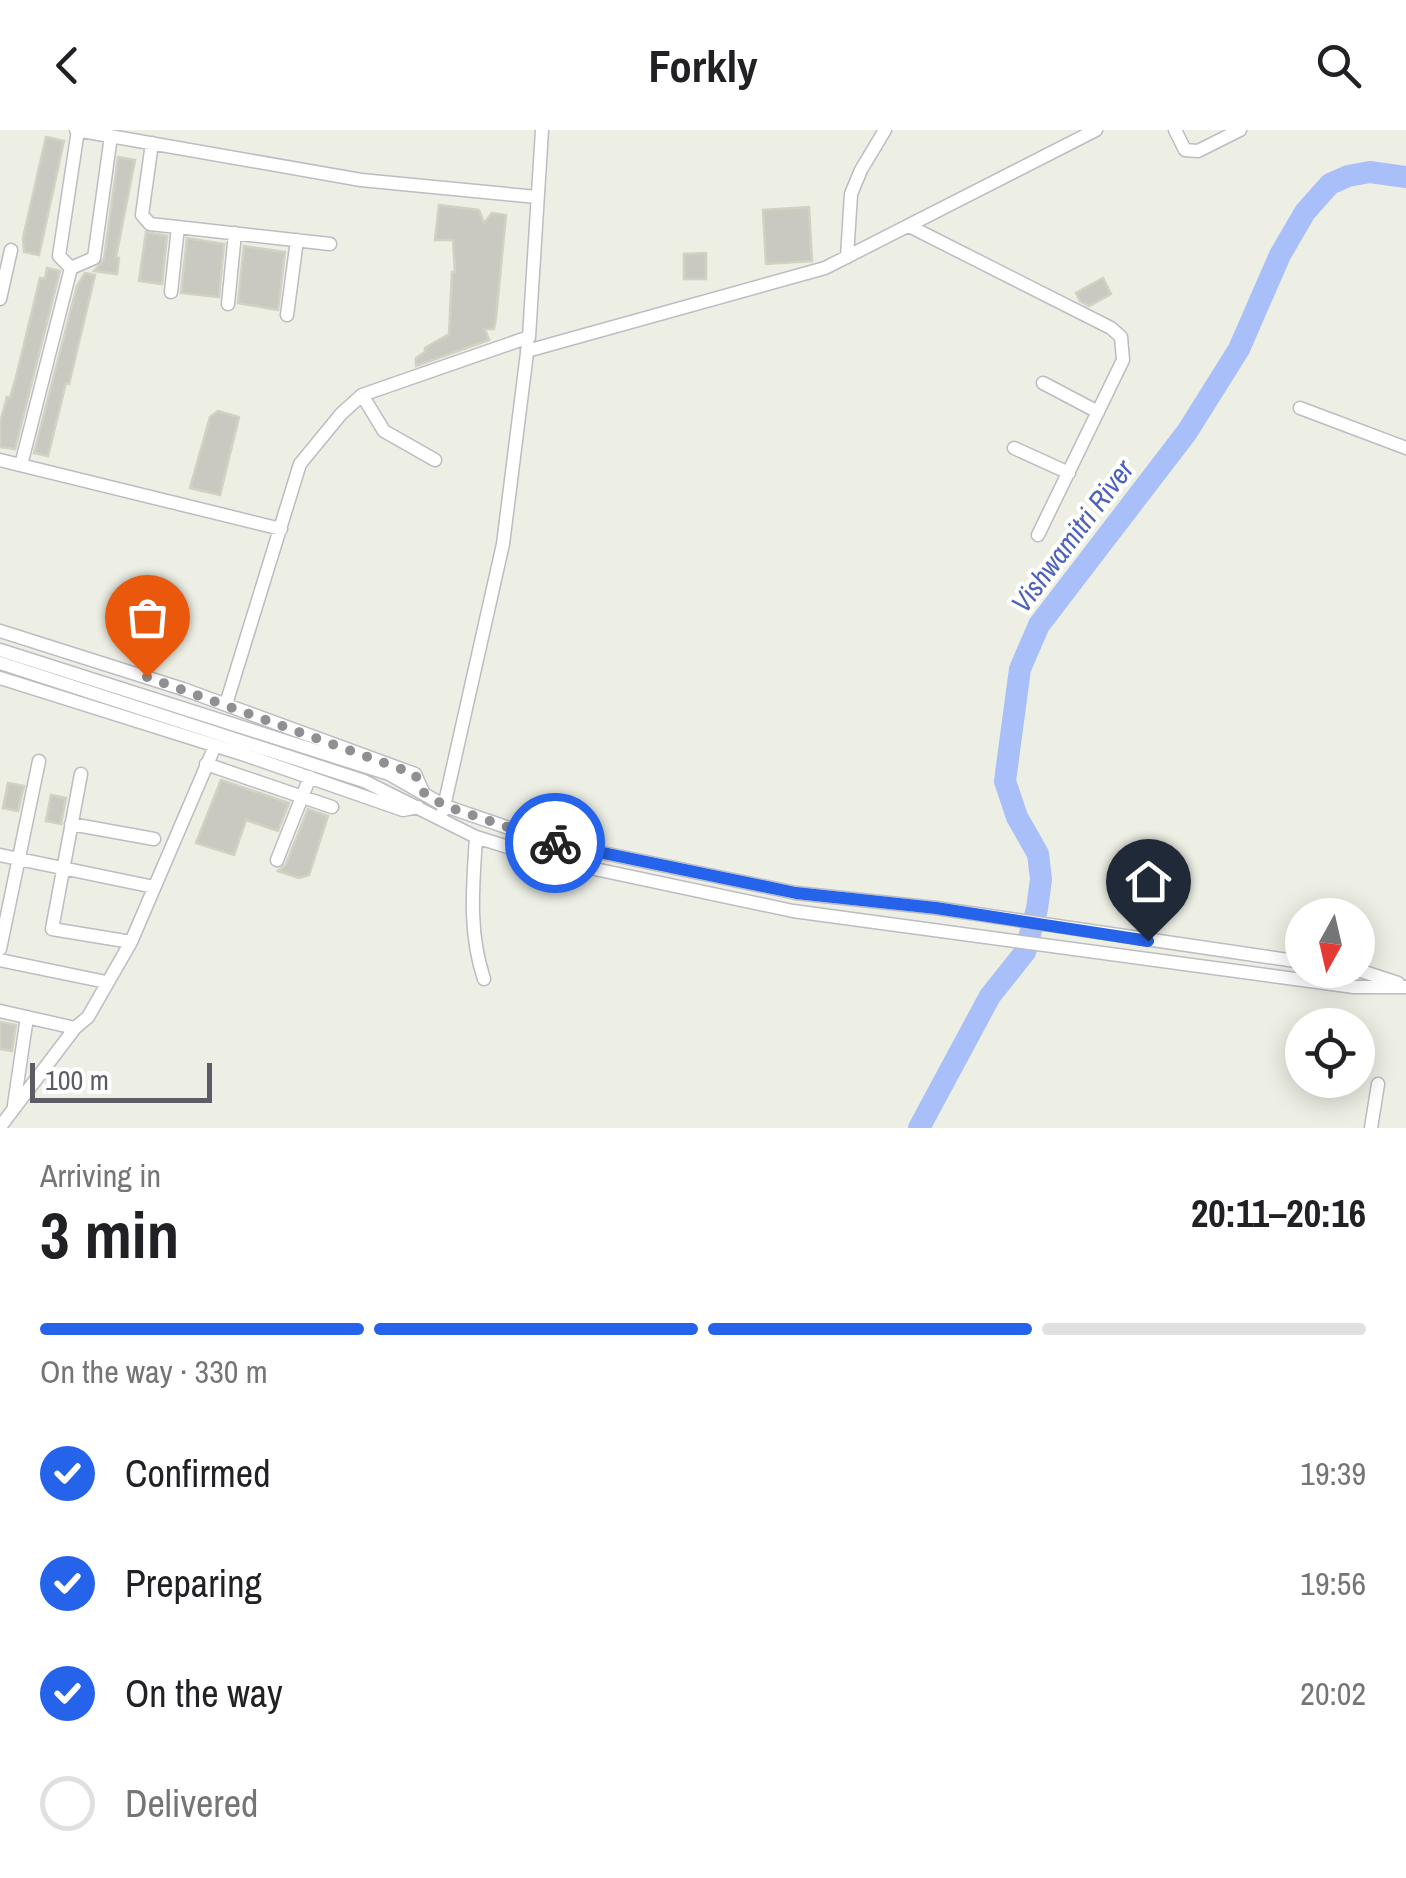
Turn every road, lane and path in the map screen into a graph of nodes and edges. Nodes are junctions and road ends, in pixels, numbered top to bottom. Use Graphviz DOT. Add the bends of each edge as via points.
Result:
graph roads {
  1 [pos="77,130"];
  2 [pos="181,130"];
  3 [pos="542,130"];
  4 [pos="885,130"];
  5 [pos="1096,130"];
  6 [pos="1175,130"];
  7 [pos="1240,130"];
  8 [pos="111,136"];
  9 [pos="152,144"];
  10 [pos="178,148"];
  11 [pos="537,198"];
  12 [pos="909,226"];
  13 [pos="178,227"];
  14 [pos="235,234"];
  15 [pos="297,240"];
  16 [pos="330,244"];
  17 [pos="11,250"];
  18 [pos="847,257"];
  19 [pos="71,268"];
  20 [pos="170,292"];
  21 [pos="0,299"];
  22 [pos="228,304"];
  23 [pos="287,315"];
  24 [pos="528,344"];
  25 [pos="1043,383"];
  26 [pos="362,394"];
  27 [pos="1300,408"];
  28 [pos="1098,412"];
  29 [pos="1014,448"];
  30 [pos="1406,448"];
  31 [pos="0,460"];
  32 [pos="435,460"];
  33 [pos="22,465"];
  34 [pos="1068,473"];
  35 [pos="281,529"];
  36 [pos="1038,535"];
  37 [pos="0,630"];
  38 [pos="0,650"];
  39 [pos="0,663"];
  40 [pos="0,678"];
  41 [pos="226,704"];
  42 [pos="214,746"];
  43 [pos="39,761"];
  44 [pos="206,764"];
  45 [pos="81,774"];
  46 [pos="310,777"];
  47 [pos="423,792"];
  48 [pos="303,796"];
  49 [pos="332,807"];
  50 [pos="418,807"];
  51 [pos="443,812"];
  52 [pos="71,824"];
  53 [pos="476,836"];
  54 [pos="154,838"];
  55 [pos="0,854"];
  56 [pos="21,859"];
  57 [pos="277,860"];
  58 [pos="62,868"];
  59 [pos="154,887"];
  60 [pos="131,942"];
  61 [pos="0,949"];
  62 [pos="0,960"];
  63 [pos="1285,960"];
  64 [pos="1375,976"];
  65 [pos="484,979"];
  66 [pos="106,982"];
  67 [pos="1406,986"];
  68 [pos="0,1012"];
  69 [pos="26,1017"];
  70 [pos="75,1028"];
  71 [pos="1378,1084"];
  72 [pos="14,1108"];
  73 [pos="0,1128"];
  74 [pos="1371,1128"];
  1 -- 8 [label="street"];
  1 -- 19 [label="street" via="58,256"];
  2 -- 10 [label="street"];
  3 -- 11 [label="street"];
  4 -- 18 [label="street" via="851,194"];
  5 -- 12 [label="street"];
  6 -- 7 [label="street" via="1185,150 1198,151"];
  8 -- 9 [label="street"];
  8 -- 19 [label="street" via="94,258"];
  9 -- 10 [label="street"];
  9 -- 13 [label="street" via="142,216 150,224"];
  10 -- 11 [label="street" via="386,184"];
  11 -- 24 [label="street"];
  12 -- 18 [label="street"];
  12 -- 28 [label="street" via="1112,328 1121,337 1123,360"];
  13 -- 14 [label="street"];
  13 -- 20 [label="street"];
  14 -- 15 [label="street"];
  14 -- 22 [label="street"];
  15 -- 16 [label="street"];
  15 -- 23 [label="street"];
  17 -- 21 [label="street"];
  18 -- 24 [label="street" via="792,279"];
  19 -- 33 [label="street"];
  24 -- 26 [label="street"];
  24 -- 51 [label="street" via="502,544"];
  25 -- 28 [label="street"];
  26 -- 32 [label="street" via="384,431"];
  26 -- 35 [label="street" via="300,464"];
  27 -- 30 [label="street"];
  28 -- 34 [label="street"];
  29 -- 34 [label="street"];
  31 -- 33 [label="street"];
  33 -- 35 [label="street"];
  34 -- 36 [label="street"];
  35 -- 41 [label="street"];
  37 -- 41 [label="street"];
  38 -- 47 [label="street" via="389,774"];
  39 -- 50 [label="street" via="364,781"];
  40 -- 42 [label="street"];
  41 -- 47 [label="street" via="415,774"];
  42 -- 44 [label="street"];
  42 -- 46 [label="street"];
  43 -- 56 [label="street"];
  44 -- 48 [label="street"];
  44 -- 59 [label="street"];
  45 -- 52 [label="street"];
  46 -- 48 [label="street"];
  46 -- 50 [label="street" via="402,810"];
  47 -- 51 [label="street"];
  48 -- 49 [label="street"];
  48 -- 57 [label="street"];
  50 -- 51 [label="street"];
  51 -- 53 [label="street"];
  51 -- 63 [label="street" via="550,842 796,893"];
  52 -- 54 [label="street"];
  52 -- 58 [label="street"];
  53 -- 65 [label="street" via="471,916"];
  53 -- 67 [label="street" via="543,858 793,912 1354,987"];
  55 -- 56 [label="street"];
  56 -- 58 [label="street"];
  56 -- 61 [label="street"];
  58 -- 59 [label="street"];
  58 -- 60 [label="street" via="52,928"];
  59 -- 60 [label="street"];
  60 -- 66 [label="street"];
  62 -- 66 [label="street"];
  64 -- 67 [label="street"];
  66 -- 70 [label="street"];
  68 -- 69 [label="street"];
  69 -- 70 [label="street"];
  69 -- 72 [label="street"];
  70 -- 72 [label="street"];
  71 -- 74 [label="street"];
  72 -- 73 [label="street"];
}
